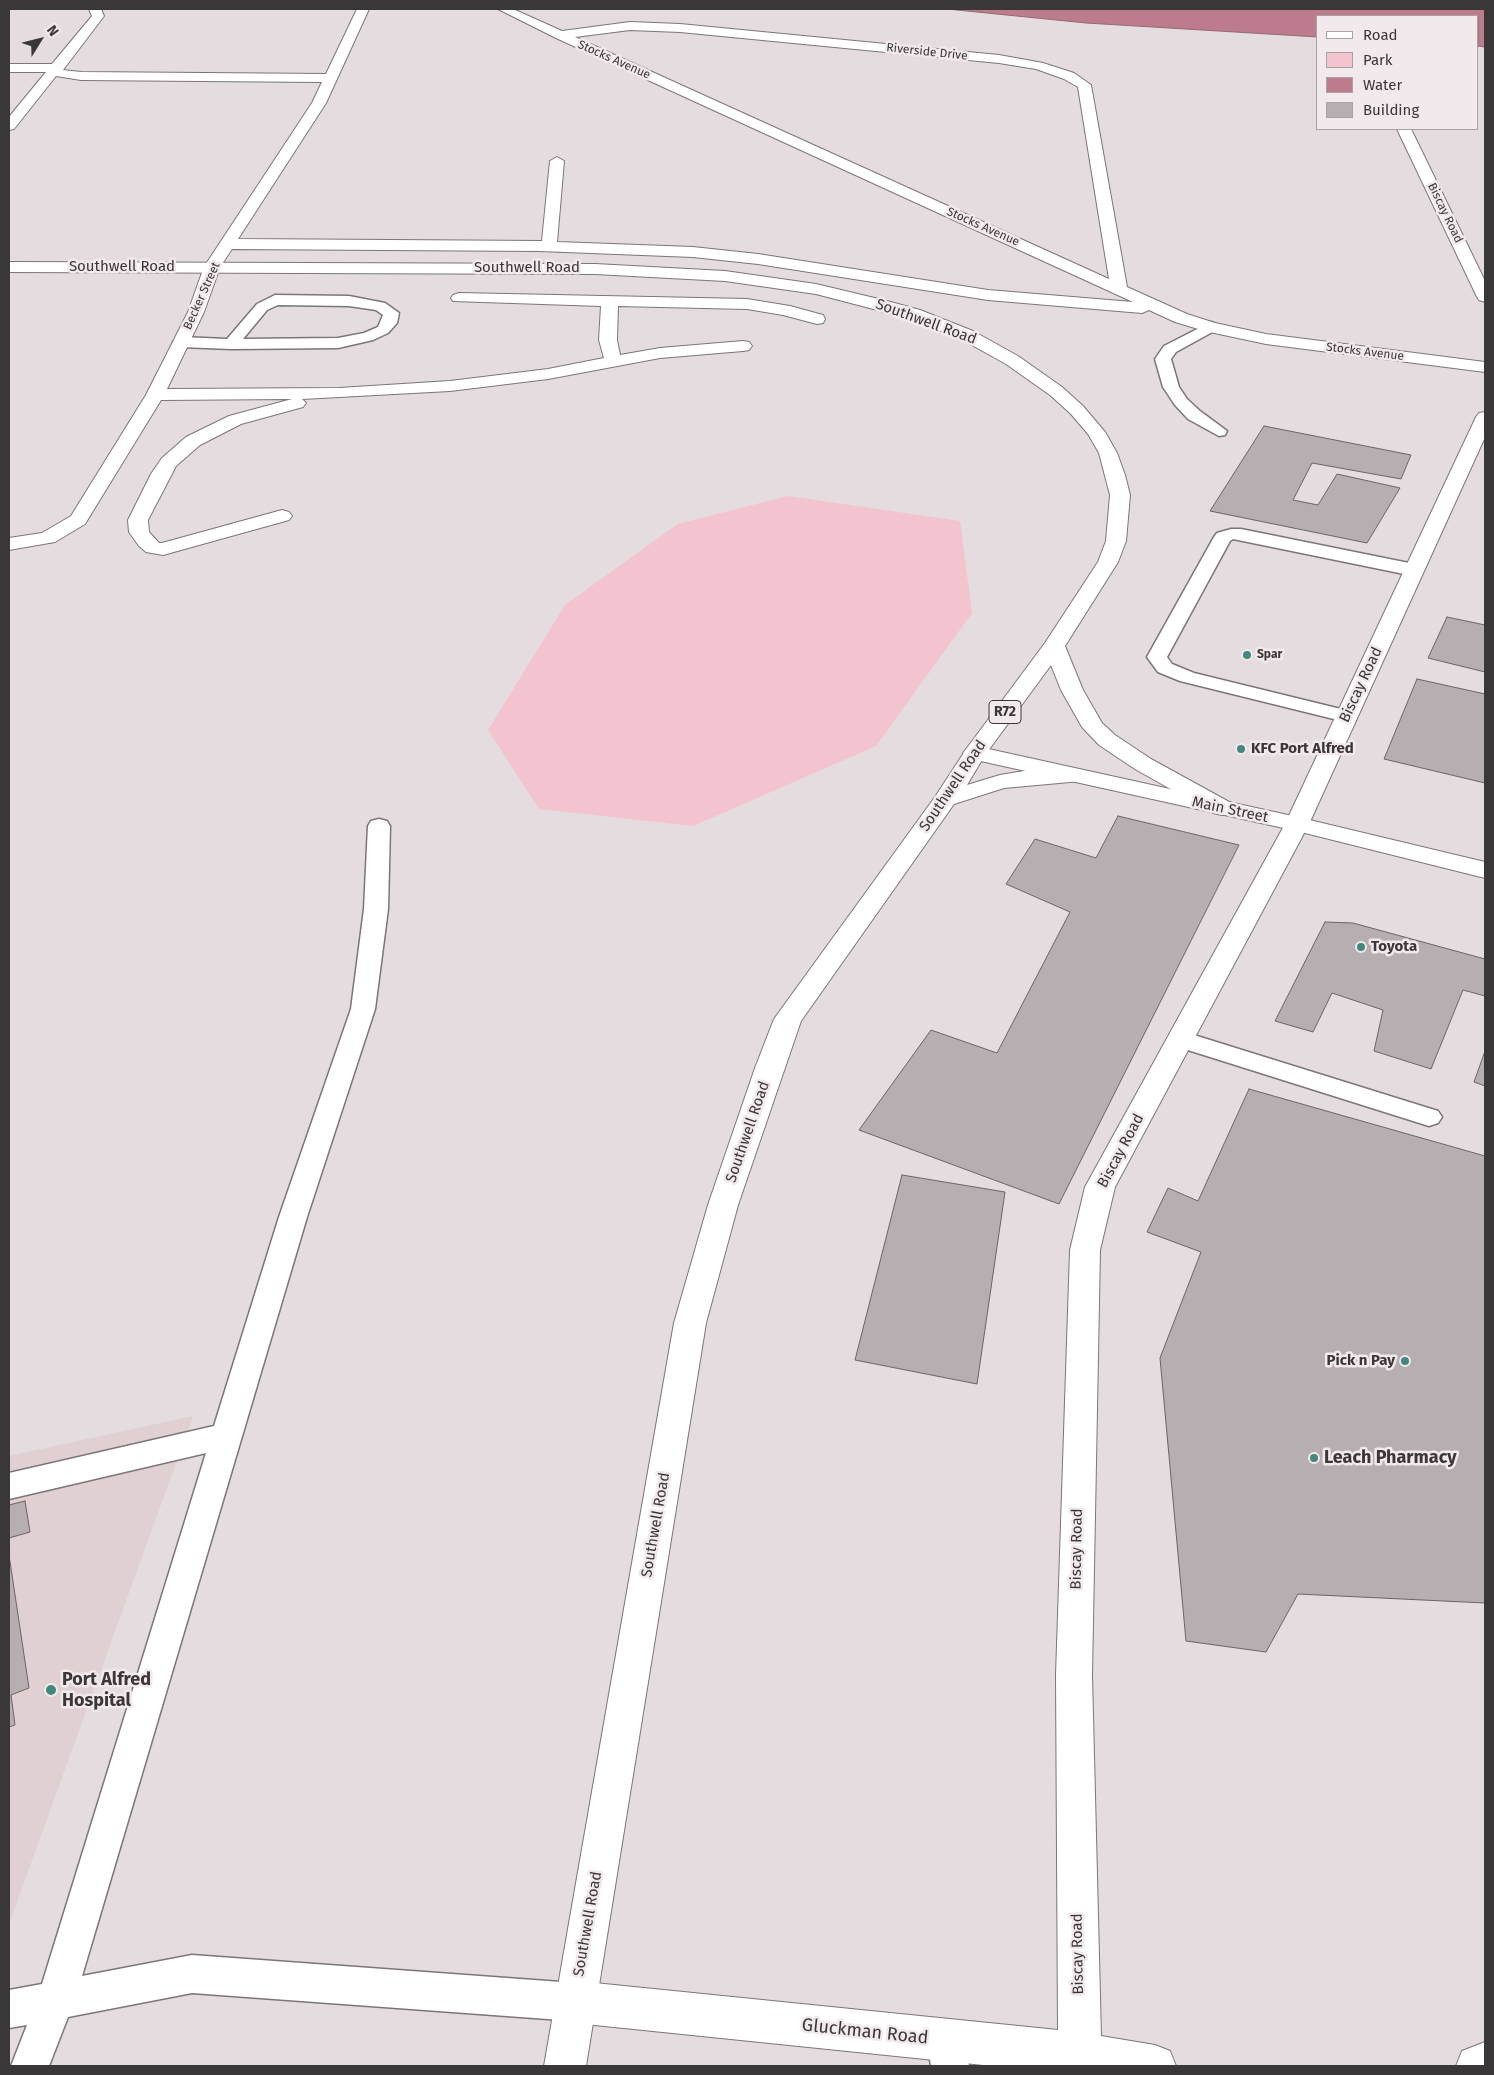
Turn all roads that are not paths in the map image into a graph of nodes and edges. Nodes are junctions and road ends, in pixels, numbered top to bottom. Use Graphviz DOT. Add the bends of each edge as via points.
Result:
graph roads {
  1 [pos="96,9"];
  2 [pos="363,9"];
  3 [pos="504,9"];
  4 [pos="559,35"];
  5 [pos="9,68"];
  6 [pos="55,68"];
  7 [pos="331,78"];
  8 [pos="9,126"];
  9 [pos="1404,130"];
  10 [pos="557,161"];
  11 [pos="228,244"];
  12 [pos="550,246"];
  13 [pos="9,267"];
  14 [pos="212,267"];
  15 [pos="1119,290"];
  16 [pos="1485,297"];
  17 [pos="459,298"];
  18 [pos="610,301"];
  19 [pos="1166,311"];
  20 [pos="817,319"];
  21 [pos="1211,327"];
  22 [pos="181,342"];
  23 [pos="231,344"];
  24 [pos="742,346"];
  25 [pos="613,361"];
  26 [pos="1485,367"];
  27 [pos="340,393"];
  28 [pos="155,395"];
  29 [pos="1485,417"];
  30 [pos="1219,431"];
  31 [pos="282,516"];
  32 [pos="9,544"];
  33 [pos="1414,570"];
  34 [pos="1054,646"];
  35 [pos="1346,716"];
  36 [pos="975,753"];
  37 [pos="1073,776"];
  38 [pos="946,799"];
  39 [pos="1222,808"];
  40 [pos="1297,824"];
  41 [pos="379,826"];
  42 [pos="1485,870"];
  43 [pos="1181,1039"];
  44 [pos="1429,1117"];
  45 [pos="226,1436"];
  46 [pos="9,1486"];
  47 [pos="56,1999"];
  48 [pos="575,2002"];
  49 [pos="9,2009"];
  50 [pos="948,2054"];
  51 [pos="1080,2054"];
  52 [pos="1485,2063"];
  53 [pos="30,2066"];
  54 [pos="565,2066"];
  55 [pos="1155,2066"];
  56 [pos="1476,2066"];
  1 -- 6 [label="street" via="98,16"];
  2 -- 7 [label="street, Becker Street"];
  3 -- 4 [label="street, Stocks Avenue"];
  4 -- 15 [label="street, Stocks Avenue"];
  4 -- 15 [label="street, Riverside Drive" via="630,26 680,28 999,59 1069,76 1084,85"];
  5 -- 6 [label="street"];
  6 -- 7 [label="street" via="59,73 81,76"];
  6 -- 8 [label="street"];
  7 -- 11 [label="street, Becker Street" via="319,103"];
  9 -- 16 [label="street, Biscay Road"];
  10 -- 12 [label="street"];
  11 -- 12 [label="street, Southwell Road"];
  11 -- 14 [label="street, Becker Street"];
  12 -- 19 [label="street, Southwell Road" via="702,253 988,295"];
  13 -- 14 [label="street, Southwell Road / R72"];
  14 -- 22 [label="street, Becker Street"];
  14 -- 34 [label="street, Southwell Road / R72" via="594,269 725,276 857,298 914,314 967,335 1035,375 1077,410 1096,432 1115,475 1120,495 1116,541 1108,562"];
  15 -- 19 [label="street, Stocks Avenue"];
  17 -- 18 [label="street"];
  18 -- 20 [label="street" via="747,304"];
  18 -- 25 [label="street" via="608,340"];
  19 -- 21 [label="street, Stocks Avenue"];
  21 -- 26 [label="street, Stocks Avenue" via="1266,339"];
  21 -- 30 [label="lane" via="1178,344 1163,359 1171,386 1181,402"];
  22 -- 23 [label="lane"];
  22 -- 28 [label="street, Becker Street"];
  23 -- 23 [label="lane" via="351,341 383,330 389,324 391,313 380,306 349,301 275,300 262,307"];
  24 -- 25 [label="street" via="660,353"];
  25 -- 27 [label="street" via="499,382"];
  27 -- 28 [label="street"];
  27 -- 31 [label="street" via="235,420 193,441 169,462 138,520 139,532 146,542 153,548 163,549"];
  28 -- 32 [label="street, Becker Street" via="78,520 48,538"];
  29 -- 33 [label="street, Biscay Road"];
  33 -- 35 [label="street, Biscay Road"];
  33 -- 35 [label="lane" via="1231,534 1223,537 1157,656 1165,668 1187,677"];
  34 -- 36 [label="street, Southwell Road / R72"];
  34 -- 39 [label="street" via="1072,690 1093,727 1143,764"];
  35 -- 40 [label="street, Biscay Road"];
  36 -- 37 [label="street, Main Street"];
  36 -- 38 [label="street, Southwell Road / R72"];
  37 -- 38 [label="street" via="1000,782"];
  37 -- 39 [label="street, Main Street"];
  38 -- 48 [label="street, Southwell Road / R72" via="788,1019 723,1205 690,1323"];
  39 -- 40 [label="street, Main Street"];
  40 -- 42 [label="street, Main Street"];
  40 -- 43 [label="street, Biscay Road"];
  41 -- 45 [label="lane" via="376,909 363,1009 293,1217"];
  43 -- 44 [label="lane"];
  43 -- 51 [label="street, Biscay Road" via="1100,1187 1085,1250 1074,1675"];
  45 -- 46 [label="lane"];
  45 -- 47 [label="lane"];
  47 -- 48 [label="lane" via="192,1974"];
  47 -- 49 [label="lane"];
  47 -- 53 [label="lane"];
  48 -- 50 [label="street, Gluckman Road"];
  48 -- 54 [label="street, Southwell Road / R72"];
  50 -- 51 [label="street, Gluckman Road"];
  51 -- 55 [label="street, Gluckman Road"];
  52 -- 56 [label="street"];
}
